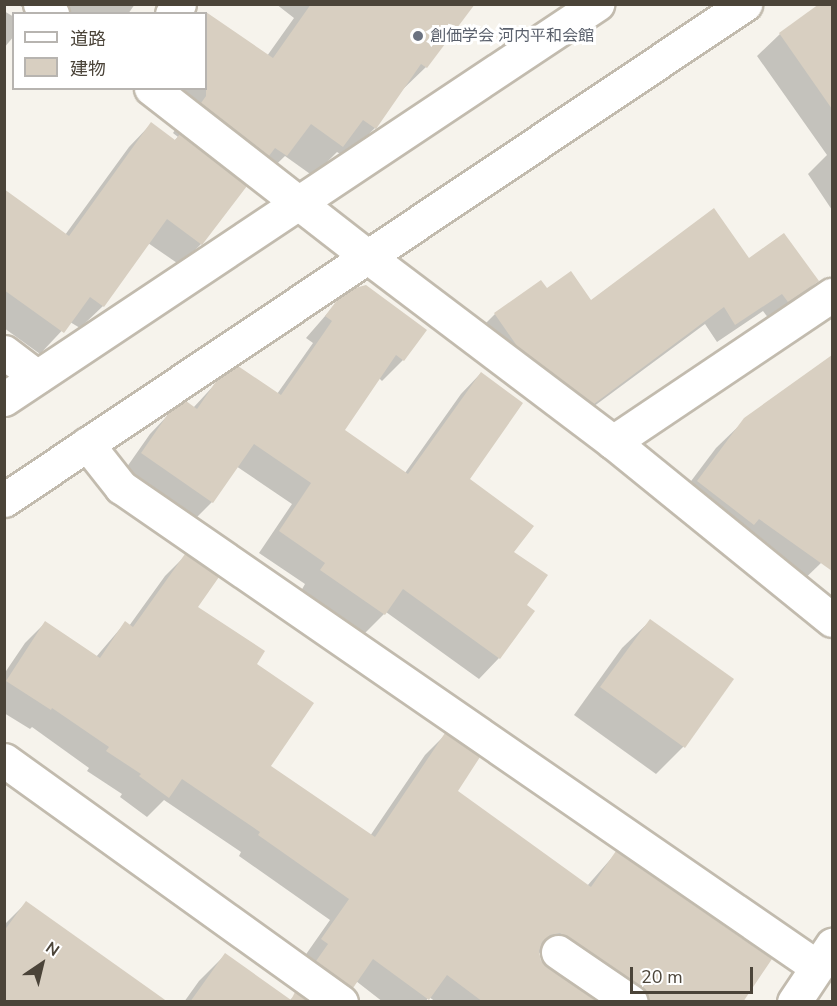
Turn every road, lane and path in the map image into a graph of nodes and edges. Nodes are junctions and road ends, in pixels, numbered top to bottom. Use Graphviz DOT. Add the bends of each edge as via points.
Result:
graph roads {
  1 [pos="597,4"];
  2 [pos="745,4"];
  3 [pos="154,90"];
  4 [pos="301,204"];
  5 [pos="367,256"];
  6 [pos="832,295"];
  7 [pos="4,352"];
  8 [pos="37,377"];
  9 [pos="4,399"];
  10 [pos="613,442"];
  11 [pos="87,444"];
  12 [pos="4,500"];
  13 [pos="832,620"];
  14 [pos="4,760"];
  15 [pos="558,952"];
  16 [pos="825,956"];
  17 [pos="341,1002"];
  18 [pos="631,1002"];
  19 [pos="794,1002"];
  1 -- 4 [label="street"];
  2 -- 5 [label="street"];
  3 -- 4 [label="street"];
  4 -- 5 [label="street"];
  4 -- 8 [label="street"];
  5 -- 10 [label="street"];
  5 -- 11 [label="street"];
  6 -- 10 [label="street"];
  7 -- 8 [label="street"];
  8 -- 9 [label="street"];
  10 -- 13 [label="street"];
  11 -- 12 [label="street"];
  11 -- 16 [label="street" via="121,487"];
  14 -- 17 [label="street"];
  15 -- 18 [label="street"];
  16 -- 19 [label="street"];
}
